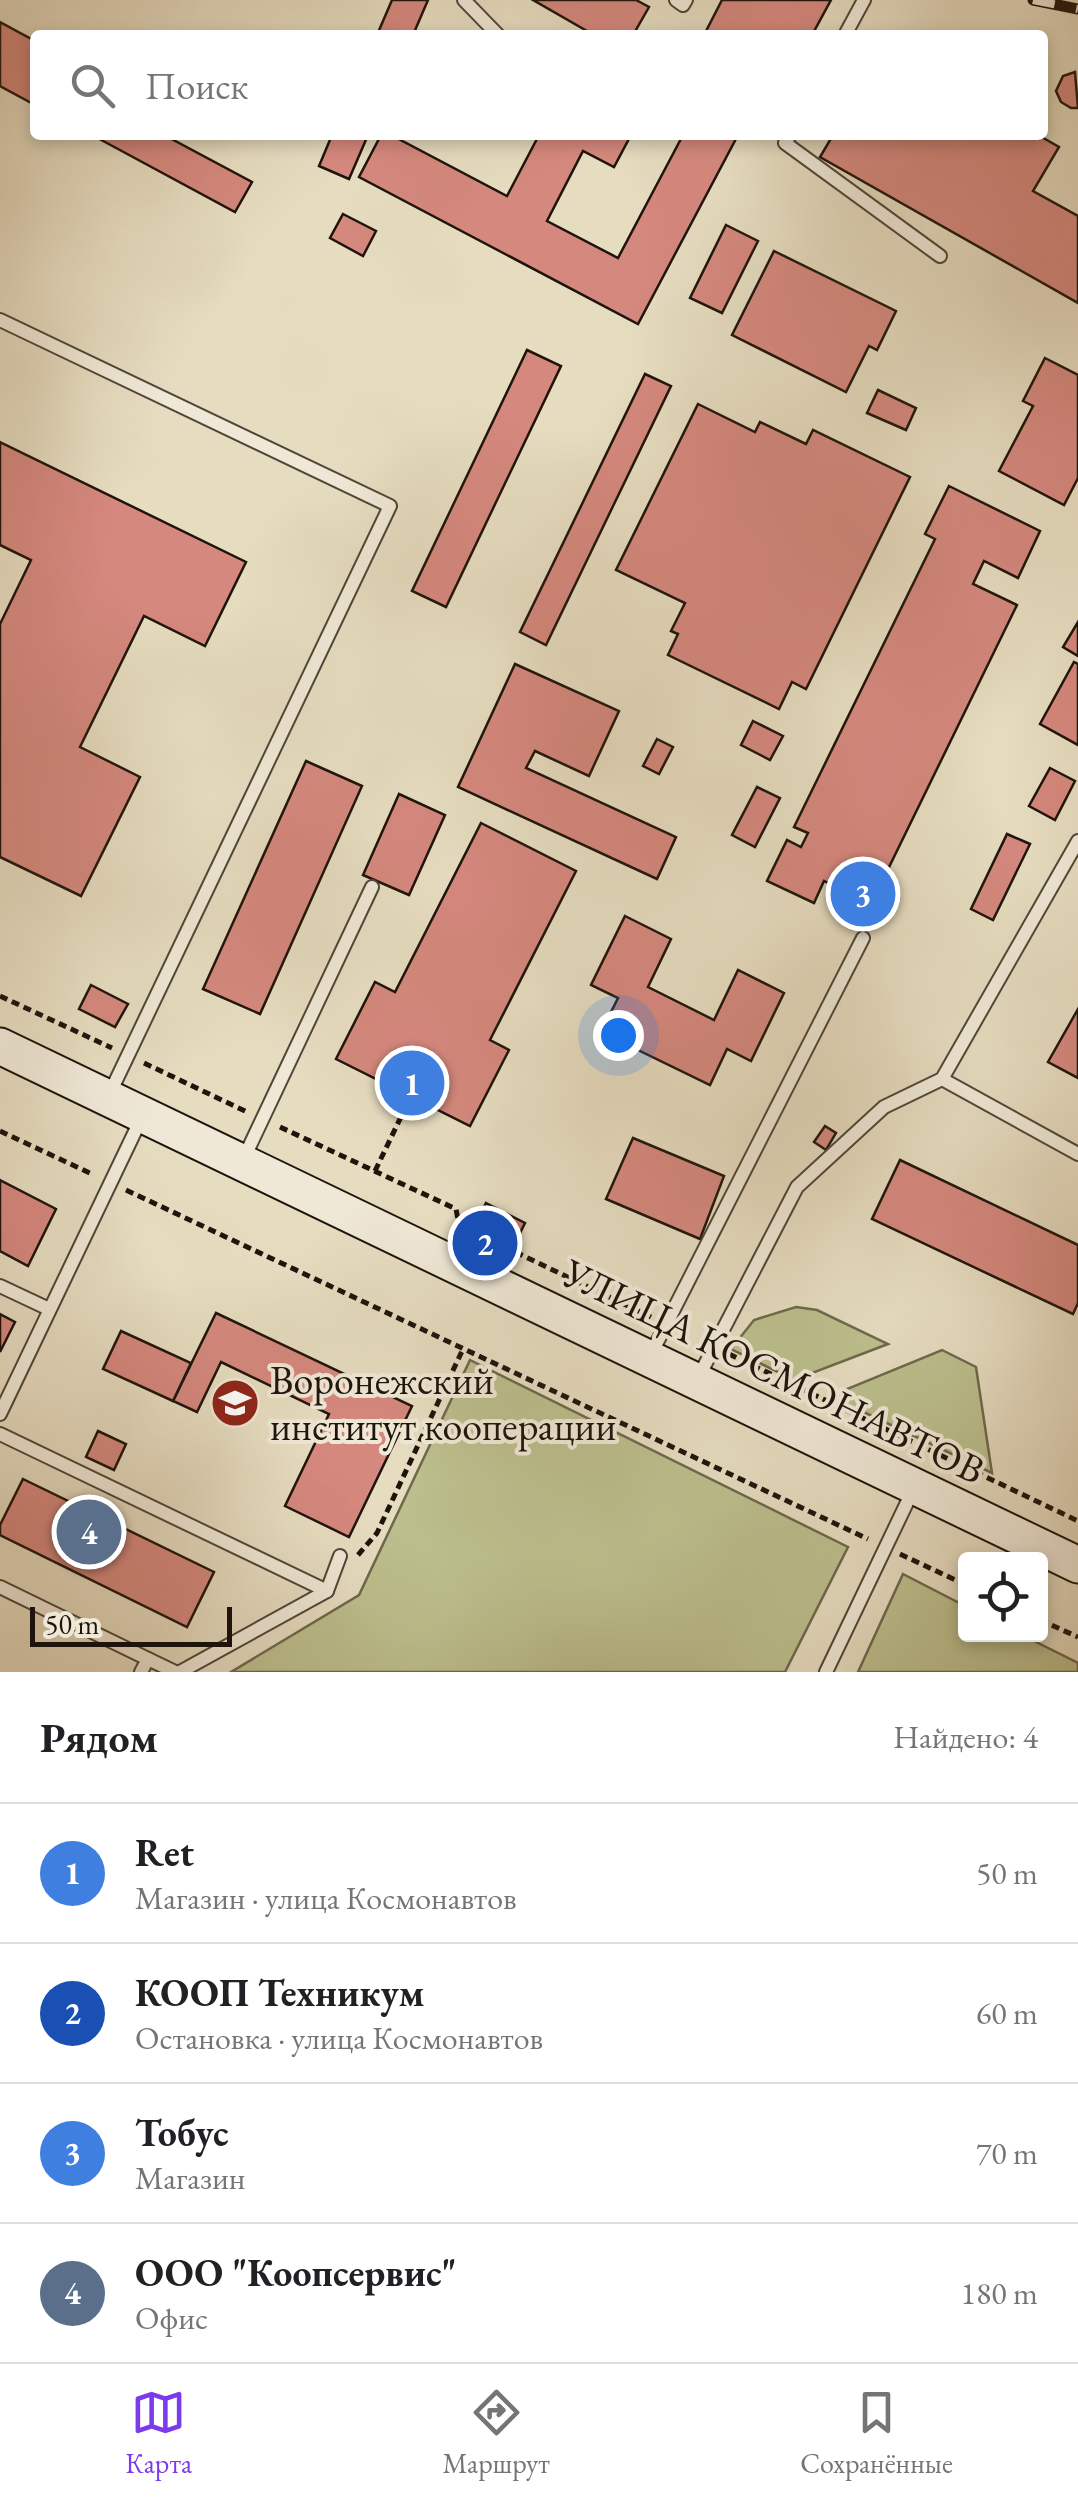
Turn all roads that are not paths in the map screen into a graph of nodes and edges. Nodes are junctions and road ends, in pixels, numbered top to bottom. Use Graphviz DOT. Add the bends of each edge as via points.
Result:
graph roads {
  1 [pos="464,0"];
  2 [pos="676,0"];
  3 [pos="686,0"];
  4 [pos="864,0"];
  5 [pos="493,30"];
  6 [pos="848,30"];
  7 [pos="787,140"];
  8 [pos="940,256"];
  9 [pos="0,320"];
  10 [pos="1078,840"];
  11 [pos="372,887"];
  12 [pos="863,938"];
  13 [pos="0,1046"];
  14 [pos="942,1078"];
  15 [pos="108,1097"];
  16 [pos="143,1113"];
  17 [pos="1078,1154"];
  18 [pos="243,1160"];
  19 [pos="0,1286"];
  20 [pos="49,1309"];
  21 [pos="648,1360"];
  22 [pos="696,1382"];
  23 [pos="0,1414"];
  24 [pos="0,1434"];
  25 [pos="915,1486"];
  26 [pos="340,1556"];
  27 [pos="1078,1565"];
  28 [pos="0,1588"];
  29 [pos="327,1591"];
  30 [pos="145,1665"];
  31 [pos="177,1672"];
  32 [pos="826,1672"];
  1 -- 5 [label="lane"];
  2 -- 3 [label="lane"];
  4 -- 6 [label="lane"];
  7 -- 8 [label="lane"];
  9 -- 15 [label="lane" via="390,506"];
  10 -- 14 [label="lane"];
  11 -- 18 [label="lane"];
  12 -- 21 [label="lane"];
  13 -- 15 [label="main road, УЛИЦА КОСМОНАВТОВ"];
  14 -- 17 [label="lane"];
  14 -- 22 [label="lane" via="884,1107 797,1187"];
  15 -- 16 [label="main road, УЛИЦА КОСМОНАВТОВ"];
  16 -- 18 [label="main road, УЛИЦА КОСМОНАВТОВ"];
  16 -- 20 [label="lane"];
  18 -- 21 [label="main road, УЛИЦА КОСМОНАВТОВ"];
  19 -- 20 [label="lane"];
  20 -- 23 [label="lane"];
  21 -- 22 [label="main road, УЛИЦА КОСМОНАВТОВ"];
  22 -- 25 [label="main road, УЛИЦА КОСМОНАВТОВ"];
  24 -- 29 [label="lane"];
  25 -- 27 [label="main road, УЛИЦА КОСМОНАВТОВ"];
  25 -- 32 [label="lane"];
  26 -- 29 [label="lane"];
  28 -- 30 [label="lane"];
  29 -- 31 [label="lane"];
  30 -- 31 [label="lane"];
}
